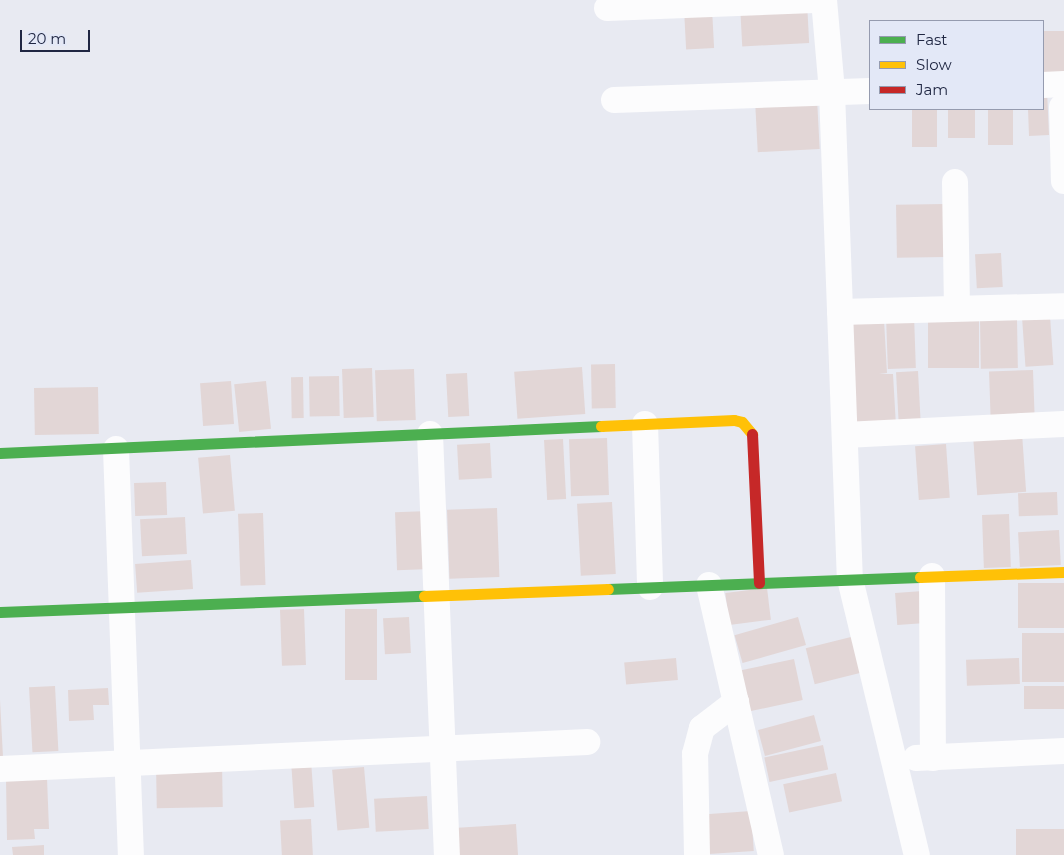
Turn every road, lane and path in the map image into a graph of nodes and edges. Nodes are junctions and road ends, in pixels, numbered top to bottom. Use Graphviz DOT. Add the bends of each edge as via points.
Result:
graph roads {
  1 [pos="814,0"];
  2 [pos="824,0"];
  3 [pos="607,8"];
  4 [pos="1044,86"];
  5 [pos="869,91"];
  6 [pos="832,92"];
  7 [pos="1063,95"];
  8 [pos="614,100"];
  9 [pos="1064,181"];
  10 [pos="955,182"];
  11 [pos="1064,306"];
  12 [pos="957,308"];
  13 [pos="840,312"];
  14 [pos="645,424"];
  15 [pos="1064,424"];
  16 [pos="430,434"];
  17 [pos="845,435"];
  18 [pos="116,449"];
  19 [pos="0,453"];
  20 [pos="1064,572"];
  21 [pos="932,576"];
  22 [pos="850,580"];
  23 [pos="759,583"];
  24 [pos="708,585"];
  25 [pos="650,587"];
  26 [pos="436,595"];
  27 [pos="122,607"];
  28 [pos="0,612"];
  29 [pos="736,702"];
  30 [pos="587,742"];
  31 [pos="442,749"];
  32 [pos="1064,751"];
  33 [pos="933,758"];
  34 [pos="896,759"];
  35 [pos="127,763"];
  36 [pos="0,769"];
  37 [pos="130,855"];
  38 [pos="447,855"];
  39 [pos="697,855"];
  40 [pos="771,855"];
  41 [pos="917,855"];
  1 -- 3 [label="street"];
  2 -- 6 [label="street"];
  4 -- 7 [label="street"];
  5 -- 6 [label="street"];
  6 -- 8 [label="street"];
  6 -- 13 [label="street"];
  7 -- 9 [label="street"];
  10 -- 12 [label="street"];
  11 -- 12 [label="street"];
  12 -- 13 [label="street"];
  13 -- 17 [label="street"];
  14 -- 16 [label="street"];
  14 -- 23 [label="street" via="734,420 742,422 752,434"];
  14 -- 25 [label="street"];
  15 -- 17 [label="street"];
  16 -- 18 [label="street"];
  16 -- 26 [label="street"];
  17 -- 22 [label="street"];
  18 -- 19 [label="street"];
  18 -- 27 [label="street"];
  20 -- 21 [label="street"];
  21 -- 22 [label="street"];
  21 -- 33 [label="street"];
  22 -- 23 [label="street"];
  22 -- 34 [label="street"];
  23 -- 24 [label="street"];
  24 -- 25 [label="street"];
  24 -- 29 [label="street"];
  25 -- 26 [label="street"];
  26 -- 27 [label="street"];
  26 -- 31 [label="street"];
  27 -- 28 [label="street"];
  27 -- 35 [label="street"];
  29 -- 39 [label="street" via="702,728 695,754"];
  29 -- 40 [label="street"];
  30 -- 31 [label="street"];
  31 -- 35 [label="street"];
  31 -- 38 [label="street"];
  32 -- 33 [label="street"];
  33 -- 34 [label="street"];
  34 -- 41 [label="street"];
  35 -- 36 [label="street"];
  35 -- 37 [label="street"];
}
